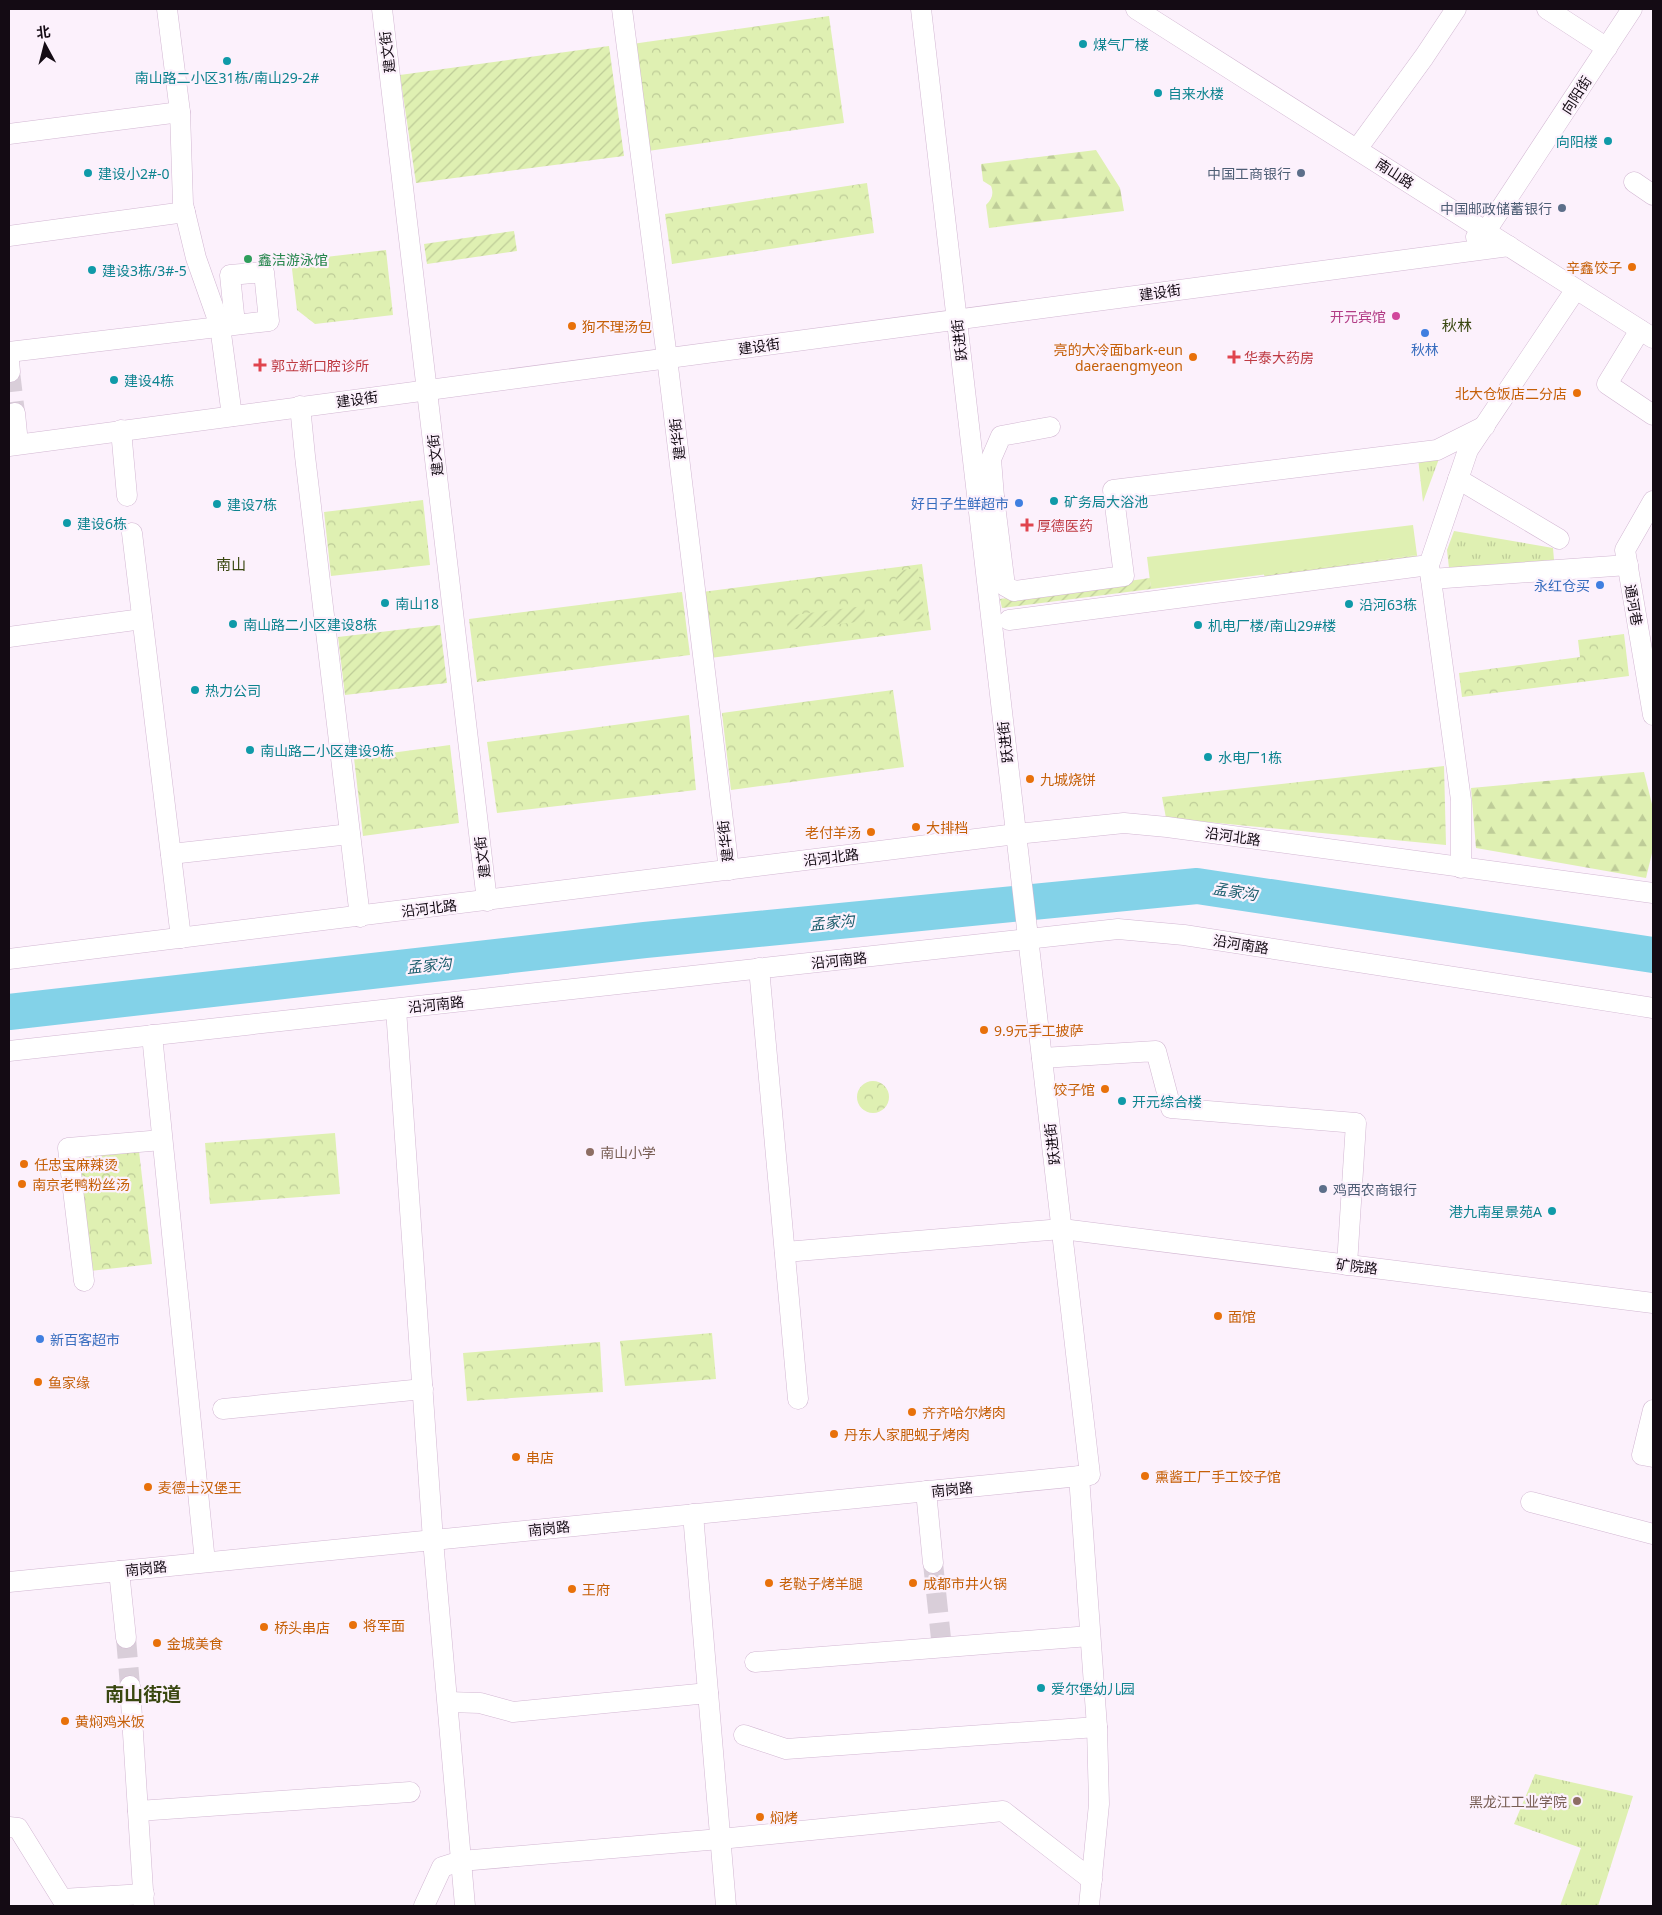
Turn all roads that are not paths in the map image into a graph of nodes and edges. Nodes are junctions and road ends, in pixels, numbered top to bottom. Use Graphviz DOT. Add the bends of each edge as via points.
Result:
graph roads {
  1 [pos="167,9"];
  2 [pos="382,9"];
  3 [pos="622,9"];
  4 [pos="921,9"];
  5 [pos="1136,9"];
  6 [pos="1456,9"];
  7 [pos="1548,9"];
  8 [pos="1632,9"];
  9 [pos="1161,15"];
  10 [pos="1607,48"];
  11 [pos="180,112"];
  12 [pos="9,134"];
  13 [pos="1357,149"];
  14 [pos="1634,182"];
  15 [pos="1653,195"];
  16 [pos="185,212"];
  17 [pos="1486,231"];
  18 [pos="9,236"];
  19 [pos="1509,246"];
  20 [pos="1443,254"];
  21 [pos="1576,289"];
  22 [pos="957,319"];
  23 [pos="228,325"];
  24 [pos="1648,331"];
  25 [pos="667,358"];
  26 [pos="9,361"];
  27 [pos="427,389"];
  28 [pos="300,406"];
  29 [pos="15,413"];
  30 [pos="1653,415"];
  31 [pos="232,416"];
  32 [pos="1485,426"];
  33 [pos="1050,427"];
  34 [pos="121,430"];
  35 [pos="13,445"];
  36 [pos="1458,479"];
  37 [pos="127,496"];
  38 [pos="986,498"];
  39 [pos="1653,501"];
  40 [pos="132,533"];
  41 [pos="1559,538"];
  42 [pos="1626,558"];
  43 [pos="1430,572"];
  44 [pos="1644,614"];
  45 [pos="142,619"];
  46 [pos="1009,620"];
  47 [pos="9,637"];
  48 [pos="1653,715"];
  49 [pos="350,834"];
  50 [pos="1016,835"];
  51 [pos="171,854"];
  52 [pos="1462,868"];
  53 [pos="729,870"];
  54 [pos="1653,893"];
  55 [pos="487,901"];
  56 [pos="360,917"];
  57 [pos="1027,932"];
  58 [pos="181,938"];
  59 [pos="9,959"];
  60 [pos="759,968"];
  61 [pos="396,1008"];
  62 [pos="1653,1008"];
  63 [pos="152,1036"];
  64 [pos="15,1050"];
  65 [pos="1042,1058"];
  66 [pos="162,1140"];
  67 [pos="1062,1229"];
  68 [pos="785,1252"];
  69 [pos="1346,1265"];
  70 [pos="84,1281"];
  71 [pos="1653,1303"];
  72 [pos="423,1389"];
  73 [pos="798,1399"];
  74 [pos="223,1409"];
  75 [pos="1653,1410"];
  76 [pos="1653,1457"];
  77 [pos="1085,1476"];
  78 [pos="926,1491"];
  79 [pos="1531,1502"];
  80 [pos="693,1514"];
  81 [pos="1653,1534"];
  82 [pos="433,1540"];
  83 [pos="205,1562"];
  84 [pos="933,1564"];
  85 [pos="119,1571"];
  86 [pos="9,1582"];
  87 [pos="1090,1636"];
  88 [pos="126,1638"];
  89 [pos="755,1662"];
  90 [pos="130,1686"];
  91 [pos="708,1693"];
  92 [pos="448,1702"];
  93 [pos="1098,1727"];
  94 [pos="744,1734"];
  95 [pos="410,1792"];
  96 [pos="138,1811"];
  97 [pos="9,1827"];
  98 [pos="720,1839"];
  99 [pos="462,1861"];
  100 [pos="1092,1880"];
  101 [pos="144,1900"];
  102 [pos="424,1906"];
  103 [pos="465,1906"];
  104 [pos="726,1906"];
  105 [pos="1090,1906"];
  1 -- 11 [label="street"];
  2 -- 27 [label="street, 建文街"];
  3 -- 25 [label="street, 建华街"];
  4 -- 22 [label="street, 跃进街"];
  5 -- 9 [label="street, 南山路"];
  6 -- 13 [label="street"];
  7 -- 10 [label="street"];
  8 -- 10 [label="street, 向阳街"];
  9 -- 13 [label="street, 南山路"];
  10 -- 17 [label="street, 向阳街"];
  11 -- 12 [label="street"];
  11 -- 16 [label="street"];
  13 -- 17 [label="street, 南山路"];
  14 -- 15 [label="street"];
  16 -- 18 [label="street"];
  16 -- 23 [label="street" via="196,258"];
  17 -- 19 [label="street, 南山路"];
  17 -- 20 [label="street"];
  19 -- 20 [label="street, 建设街"];
  19 -- 21 [label="street, 南山路"];
  20 -- 22 [label="street, 建设街"];
  21 -- 24 [label="street, 南山路"];
  21 -- 32 [label="street"];
  22 -- 25 [label="street, 建设街"];
  22 -- 38 [label="street, 跃进街"];
  23 -- 26 [label="street"];
  23 -- 31 [label="street"];
  24 -- 30 [label="street" via="1607,384"];
  25 -- 27 [label="street, 建设街"];
  25 -- 53 [label="street, 建华街"];
  27 -- 28 [label="street, 建设街"];
  27 -- 55 [label="street, 建文街"];
  28 -- 31 [label="street, 建设街"];
  28 -- 49 [label="street"];
  29 -- 35 [label="street"];
  31 -- 34 [label="street, 建设街"];
  32 -- 36 [label="street" via="1468,450"];
  32 -- 38 [label="street" via="1437,450 1113,490 1124,576 1014,592 1005,586"];
  33 -- 38 [label="street" via="1001,436 991,459"];
  34 -- 35 [label="street, 建设街"];
  34 -- 37 [label="street"];
  36 -- 41 [label="street"];
  36 -- 43 [label="street"];
  38 -- 50 [label="street, 跃进街"];
  39 -- 42 [label="street"];
  40 -- 45 [label="street"];
  42 -- 43 [label="street"];
  42 -- 44 [label="street, 通河巷"];
  43 -- 46 [label="street"];
  43 -- 52 [label="street" via="1461,800"];
  44 -- 48 [label="street, 通河巷"];
  45 -- 47 [label="street"];
  45 -- 51 [label="street"];
  49 -- 51 [label="street"];
  49 -- 56 [label="street"];
  50 -- 52 [label="street, 沿河北路" via="1124,824 1153,825"];
  50 -- 53 [label="street, 沿河北路"];
  50 -- 57 [label="street, 跃进街"];
  51 -- 58 [label="street"];
  52 -- 54 [label="street, 沿河北路"];
  53 -- 55 [label="street, 沿河北路"];
  55 -- 56 [label="street, 沿河北路"];
  56 -- 58 [label="street, 沿河北路"];
  57 -- 60 [label="street, 沿河南路"];
  57 -- 62 [label="street, 沿河南路" via="1118,929 1184,935"];
  57 -- 65 [label="street, 跃进街"];
  58 -- 59 [label="street, 沿河北路"];
  60 -- 61 [label="street, 沿河南路"];
  60 -- 68 [label="street"];
  61 -- 63 [label="street, 沿河南路"];
  61 -- 72 [label="street"];
  63 -- 64 [label="street, 沿河南路"];
  63 -- 66 [label="street"];
  65 -- 67 [label="street, 跃进街"];
  65 -- 69 [label="street" via="1156,1051 1172,1108 1356,1122"];
  66 -- 70 [label="street" via="68,1148"];
  66 -- 83 [label="street"];
  67 -- 68 [label="street, 矿院路"];
  67 -- 69 [label="street, 矿院路"];
  67 -- 77 [label="street, 跃进街"];
  68 -- 73 [label="street"];
  69 -- 71 [label="street, 矿院路"];
  72 -- 74 [label="street"];
  72 -- 82 [label="street"];
  75 -- 76 [label="street" via="1642,1455"];
  77 -- 78 [label="street, 南岗路"];
  77 -- 87 [label="street, 跃进街"];
  78 -- 80 [label="street, 南岗路"];
  78 -- 84 [label="street"];
  79 -- 81 [label="street"];
  80 -- 82 [label="street, 南岗路"];
  80 -- 91 [label="street"];
  82 -- 83 [label="street, 南岗路"];
  82 -- 92 [label="street"];
  83 -- 85 [label="street, 南岗路"];
  85 -- 86 [label="street, 南岗路"];
  85 -- 88 [label="street"];
  87 -- 89 [label="street"];
  87 -- 93 [label="street, 跃进街"];
  90 -- 96 [label="street"];
  91 -- 92 [label="street" via="513,1712 480,1702"];
  91 -- 98 [label="street"];
  92 -- 99 [label="street"];
  93 -- 94 [label="street" via="786,1749"];
  93 -- 100 [label="street, 跃进街" via="1100,1804"];
  95 -- 96 [label="street"];
  96 -- 101 [label="street"];
  97 -- 101 [label="street" via="18,1828 62,1899"];
  98 -- 99 [label="street"];
  98 -- 100 [label="street" via="1002,1811"];
  98 -- 104 [label="street"];
  99 -- 102 [label="street" via="442,1867"];
  99 -- 103 [label="street"];
  100 -- 105 [label="street, 跃进街"];
}
